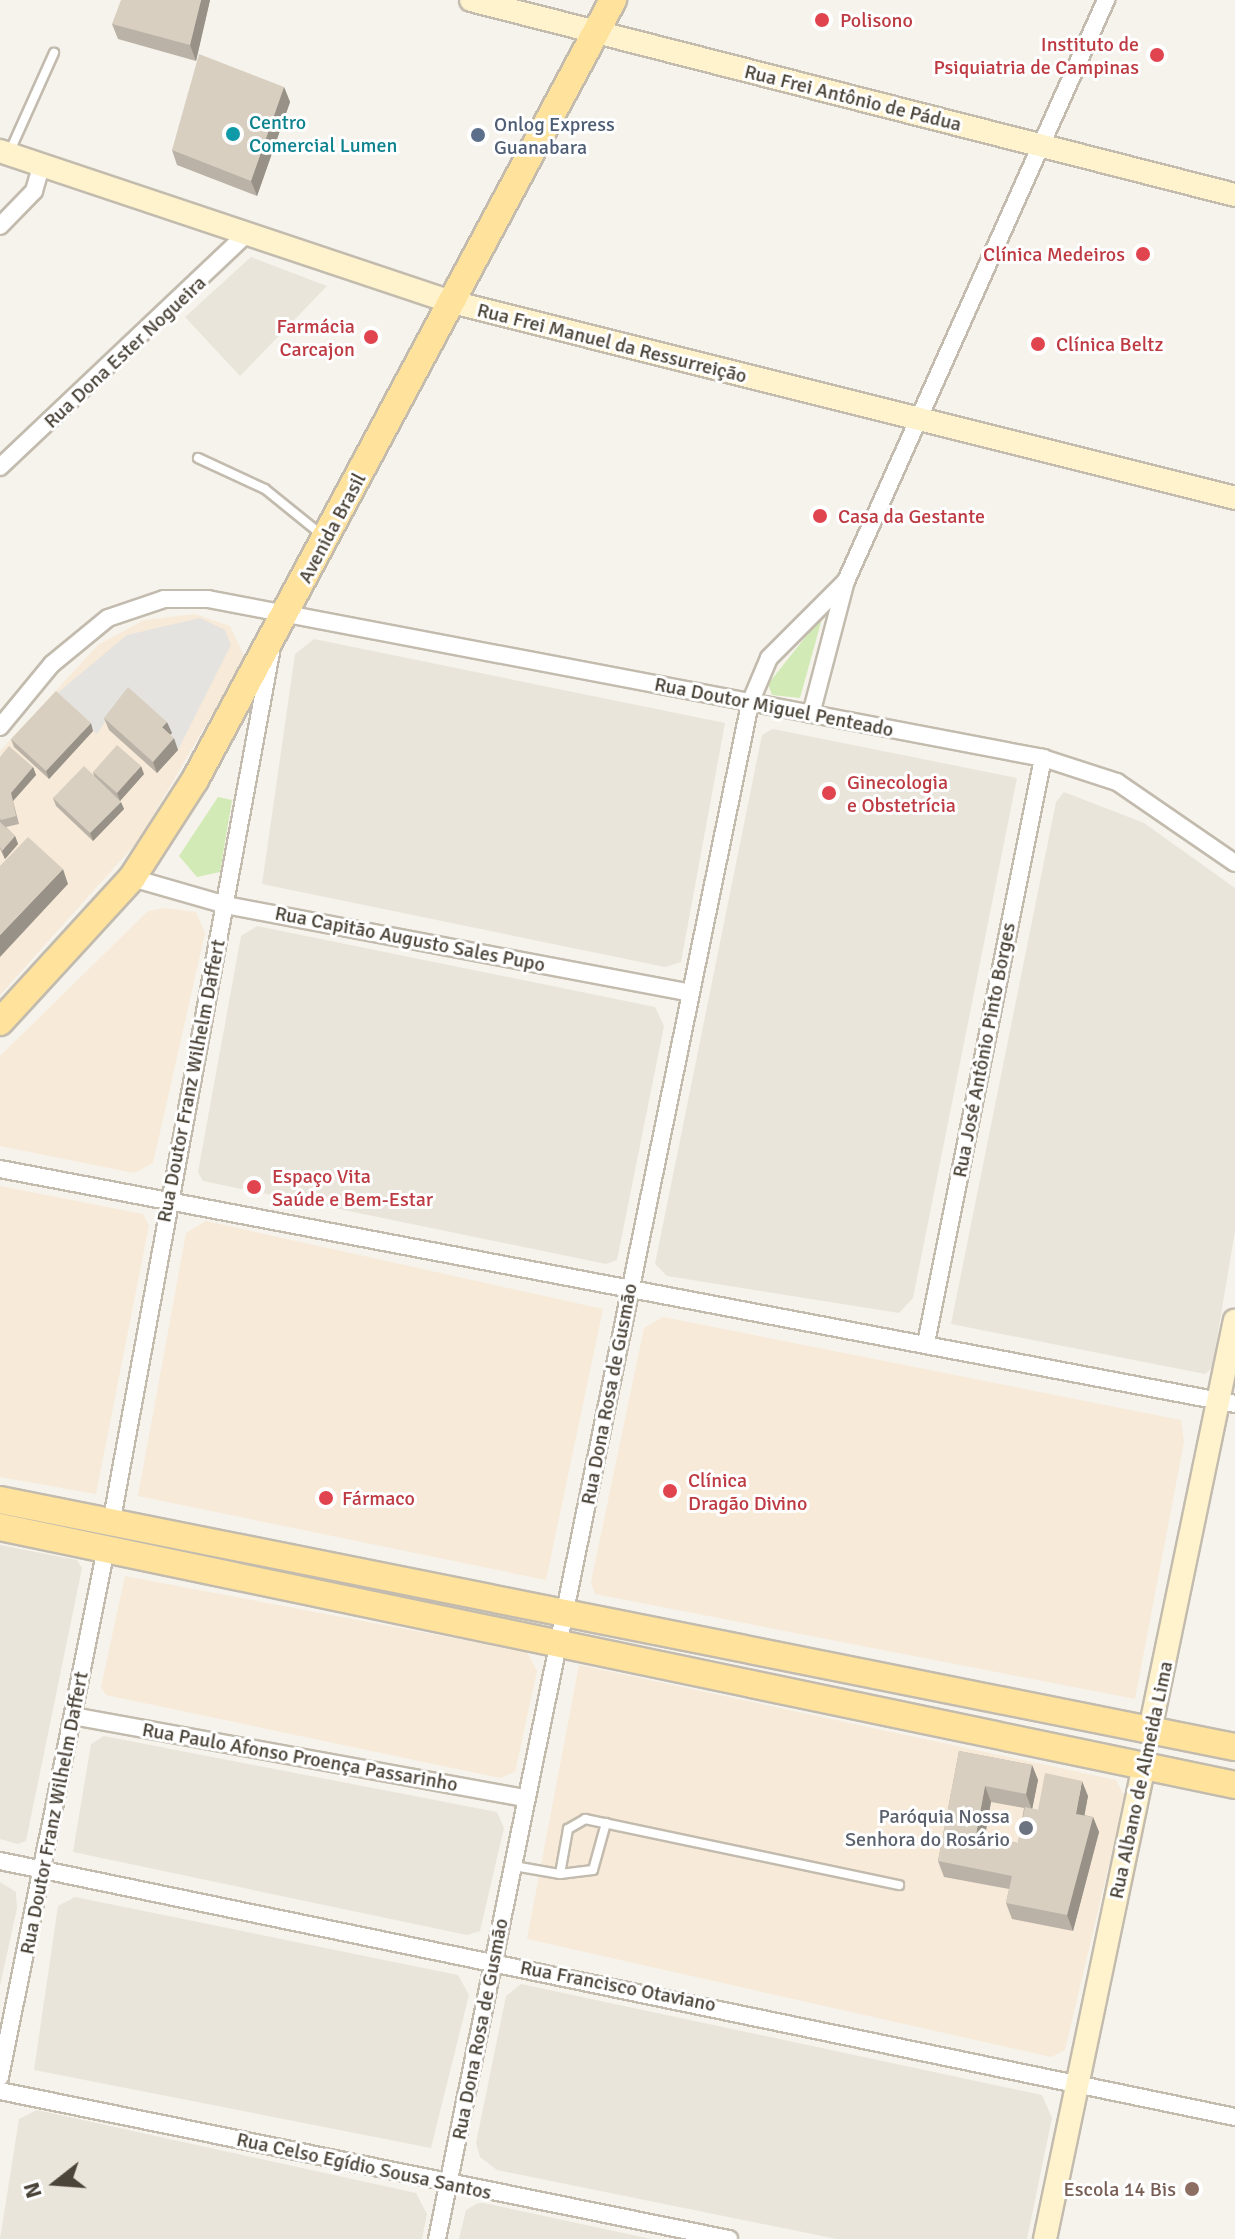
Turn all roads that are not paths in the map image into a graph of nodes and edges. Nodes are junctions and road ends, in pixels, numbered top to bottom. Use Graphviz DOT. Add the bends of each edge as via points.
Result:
graph roads {
  1 [pos="471,0"];
  2 [pos="613,0"];
  3 [pos="1106,0"];
  4 [pos="595,31"];
  5 [pos="54,53"];
  6 [pos="1044,143"];
  7 [pos="4,152"];
  8 [pos="41,167"];
  9 [pos="1235,195"];
  10 [pos="0,226"];
  11 [pos="246,234"];
  12 [pos="452,302"];
  13 [pos="916,419"];
  14 [pos="198,458"];
  15 [pos="0,467"];
  16 [pos="1235,498"];
  17 [pos="326,539"];
  18 [pos="846,581"];
  19 [pos="287,613"];
  20 [pos="273,640"];
  21 [pos="750,703"];
  22 [pos="811,714"];
  23 [pos="0,727"];
  24 [pos="1043,758"];
  25 [pos="1235,863"];
  26 [pos="132,878"];
  27 [pos="226,905"];
  28 [pos="690,993"];
  29 [pos="0,1022"];
  30 [pos="0,1169"];
  31 [pos="169,1198"];
  32 [pos="630,1289"];
  33 [pos="1235,1321"];
  34 [pos="926,1343"];
  35 [pos="1228,1403"];
  36 [pos="0,1500"];
  37 [pos="0,1527"];
  38 [pos="109,1536"];
  39 [pos="564,1614"];
  40 [pos="557,1647"];
  41 [pos="73,1716"];
  42 [pos="1150,1730"];
  43 [pos="1235,1747"];
  44 [pos="1144,1766"];
  45 [pos="1235,1785"];
  46 [pos="526,1798"];
  47 [pos="606,1823"];
  48 [pos="0,1861"];
  49 [pos="514,1866"];
  50 [pos="43,1870"];
  51 [pos="560,1874"];
  52 [pos="899,1885"];
  53 [pos="493,1961"];
  54 [pos="0,2077"];
  55 [pos="1078,2079"];
  56 [pos="0,2091"];
  57 [pos="1235,2117"];
  58 [pos="449,2184"];
  59 [pos="437,2239"];
  60 [pos="729,2239"];
  61 [pos="1045,2239"];
  1 -- 4 [label="street, Rua Frei Antônio de Pádua"];
  2 -- 4 [label="main road, Avenida Brasil"];
  3 -- 6 [label="street, Rua Dona Rosa de Gusmão"];
  4 -- 6 [label="street, Rua Frei Antônio de Pádua" via="842,100"];
  4 -- 12 [label="main road, Avenida Brasil"];
  5 -- 7 [label="lane"];
  6 -- 9 [label="street, Rua Frei Antônio de Pádua"];
  6 -- 13 [label="street, Rua Dona Rosa de Gusmão"];
  7 -- 8 [label="street, Rua Frei Manuel da Ressurreição"];
  8 -- 10 [label="street" via="29,197"];
  8 -- 11 [label="street, Rua Frei Manuel da Ressurreição"];
  11 -- 12 [label="street, Rua Frei Manuel da Ressurreição"];
  11 -- 15 [label="street, Rua Dona Ester Nogueira"];
  12 -- 13 [label="street, Rua Frei Manuel da Ressurreição"];
  12 -- 17 [label="main road, Avenida Brasil"];
  13 -- 16 [label="street, Rua Frei Manuel da Ressurreição"];
  13 -- 18 [label="street, Rua Dona Rosa de Gusmão"];
  14 -- 17 [label="lane" via="265,489"];
  17 -- 19 [label="main road, Avenida Brasil"];
  18 -- 21 [label="street, Rua Dona Rosa de Gusmão" via="769,658"];
  18 -- 22 [label="street, Rua Dona Rosa de Gusmão"];
  19 -- 20 [label="main road, Avenida Brasil"];
  19 -- 21 [label="street, Rua Doutor Miguel Penteado"];
  19 -- 23 [label="street, Rua Doutor Miguel Penteado" via="208,599 133,608 80,637"];
  20 -- 26 [label="main road, Avenida Brasil"];
  20 -- 27 [label="street, Rua Doutor Franz Wilhelm Daffert"];
  21 -- 22 [label="street, Rua Doutor Miguel Penteado"];
  21 -- 28 [label="street, Rua Dona Rosa de Gusmão"];
  22 -- 24 [label="street, Rua Doutor Miguel Penteado"];
  24 -- 25 [label="street, Rua Doutor Miguel Penteado" via="1117,782"];
  24 -- 34 [label="street, Rua José Antônio Pinto Borges"];
  26 -- 27 [label="street, Rua Capitão Augusto Sales Pupo"];
  26 -- 29 [label="main road, Avenida Brasil"];
  27 -- 28 [label="street, Rua Capitão Augusto Sales Pupo"];
  27 -- 31 [label="street, Rua Doutor Franz Wilhelm Daffert"];
  28 -- 32 [label="street, Rua Dona Rosa de Gusmão"];
  30 -- 31 [label="street"];
  31 -- 32 [label="street"];
  31 -- 38 [label="street, Rua Doutor Franz Wilhelm Daffert"];
  32 -- 34 [label="street"];
  32 -- 39 [label="street, Rua Dona Rosa de Gusmão"];
  33 -- 35 [label="street, Rua Albano de Almeida Lima"];
  34 -- 35 [label="street"];
  35 -- 42 [label="street, Rua Albano de Almeida Lima"];
  36 -- 38 [label="main road"];
  37 -- 38 [label="main road"];
  38 -- 39 [label="main road"];
  38 -- 40 [label="main road"];
  38 -- 41 [label="street, Rua Doutor Franz Wilhelm Daffert"];
  39 -- 40 [label="street, Rua Dona Rosa de Gusmão"];
  39 -- 42 [label="main road"];
  40 -- 44 [label="main road"];
  40 -- 46 [label="street, Rua Dona Rosa de Gusmão"];
  41 -- 46 [label="street, Rua Paulo Afonso Proença Passarinho"];
  41 -- 50 [label="street, Rua Doutor Franz Wilhelm Daffert"];
  42 -- 43 [label="main road"];
  42 -- 44 [label="street, Rua Albano de Almeida Lima"];
  44 -- 45 [label="main road"];
  44 -- 55 [label="street, Rua Albano de Almeida Lima"];
  46 -- 49 [label="street, Rua Dona Rosa de Gusmão"];
  47 -- 51 [label="lane" via="593,1870"];
  47 -- 51 [label="lane" via="572,1822"];
  47 -- 52 [label="lane"];
  48 -- 50 [label="street, Rua Francisco Otaviano"];
  49 -- 51 [label="lane"];
  49 -- 53 [label="street, Rua Dona Rosa de Gusmão"];
  50 -- 53 [label="street, Rua Francisco Otaviano"];
  50 -- 54 [label="street, Rua Doutor Franz Wilhelm Daffert"];
  53 -- 55 [label="street, Rua Francisco Otaviano"];
  53 -- 58 [label="street, Rua Dona Rosa de Gusmão"];
  55 -- 57 [label="street, Rua Francisco Otaviano"];
  55 -- 61 [label="street, Rua Albano de Almeida Lima"];
  56 -- 58 [label="street, Rua Celso Egídio Sousa Santos"];
  58 -- 59 [label="street, Rua Dona Rosa de Gusmão"];
  58 -- 60 [label="street, Rua Celso Egídio Sousa Santos"];
}
